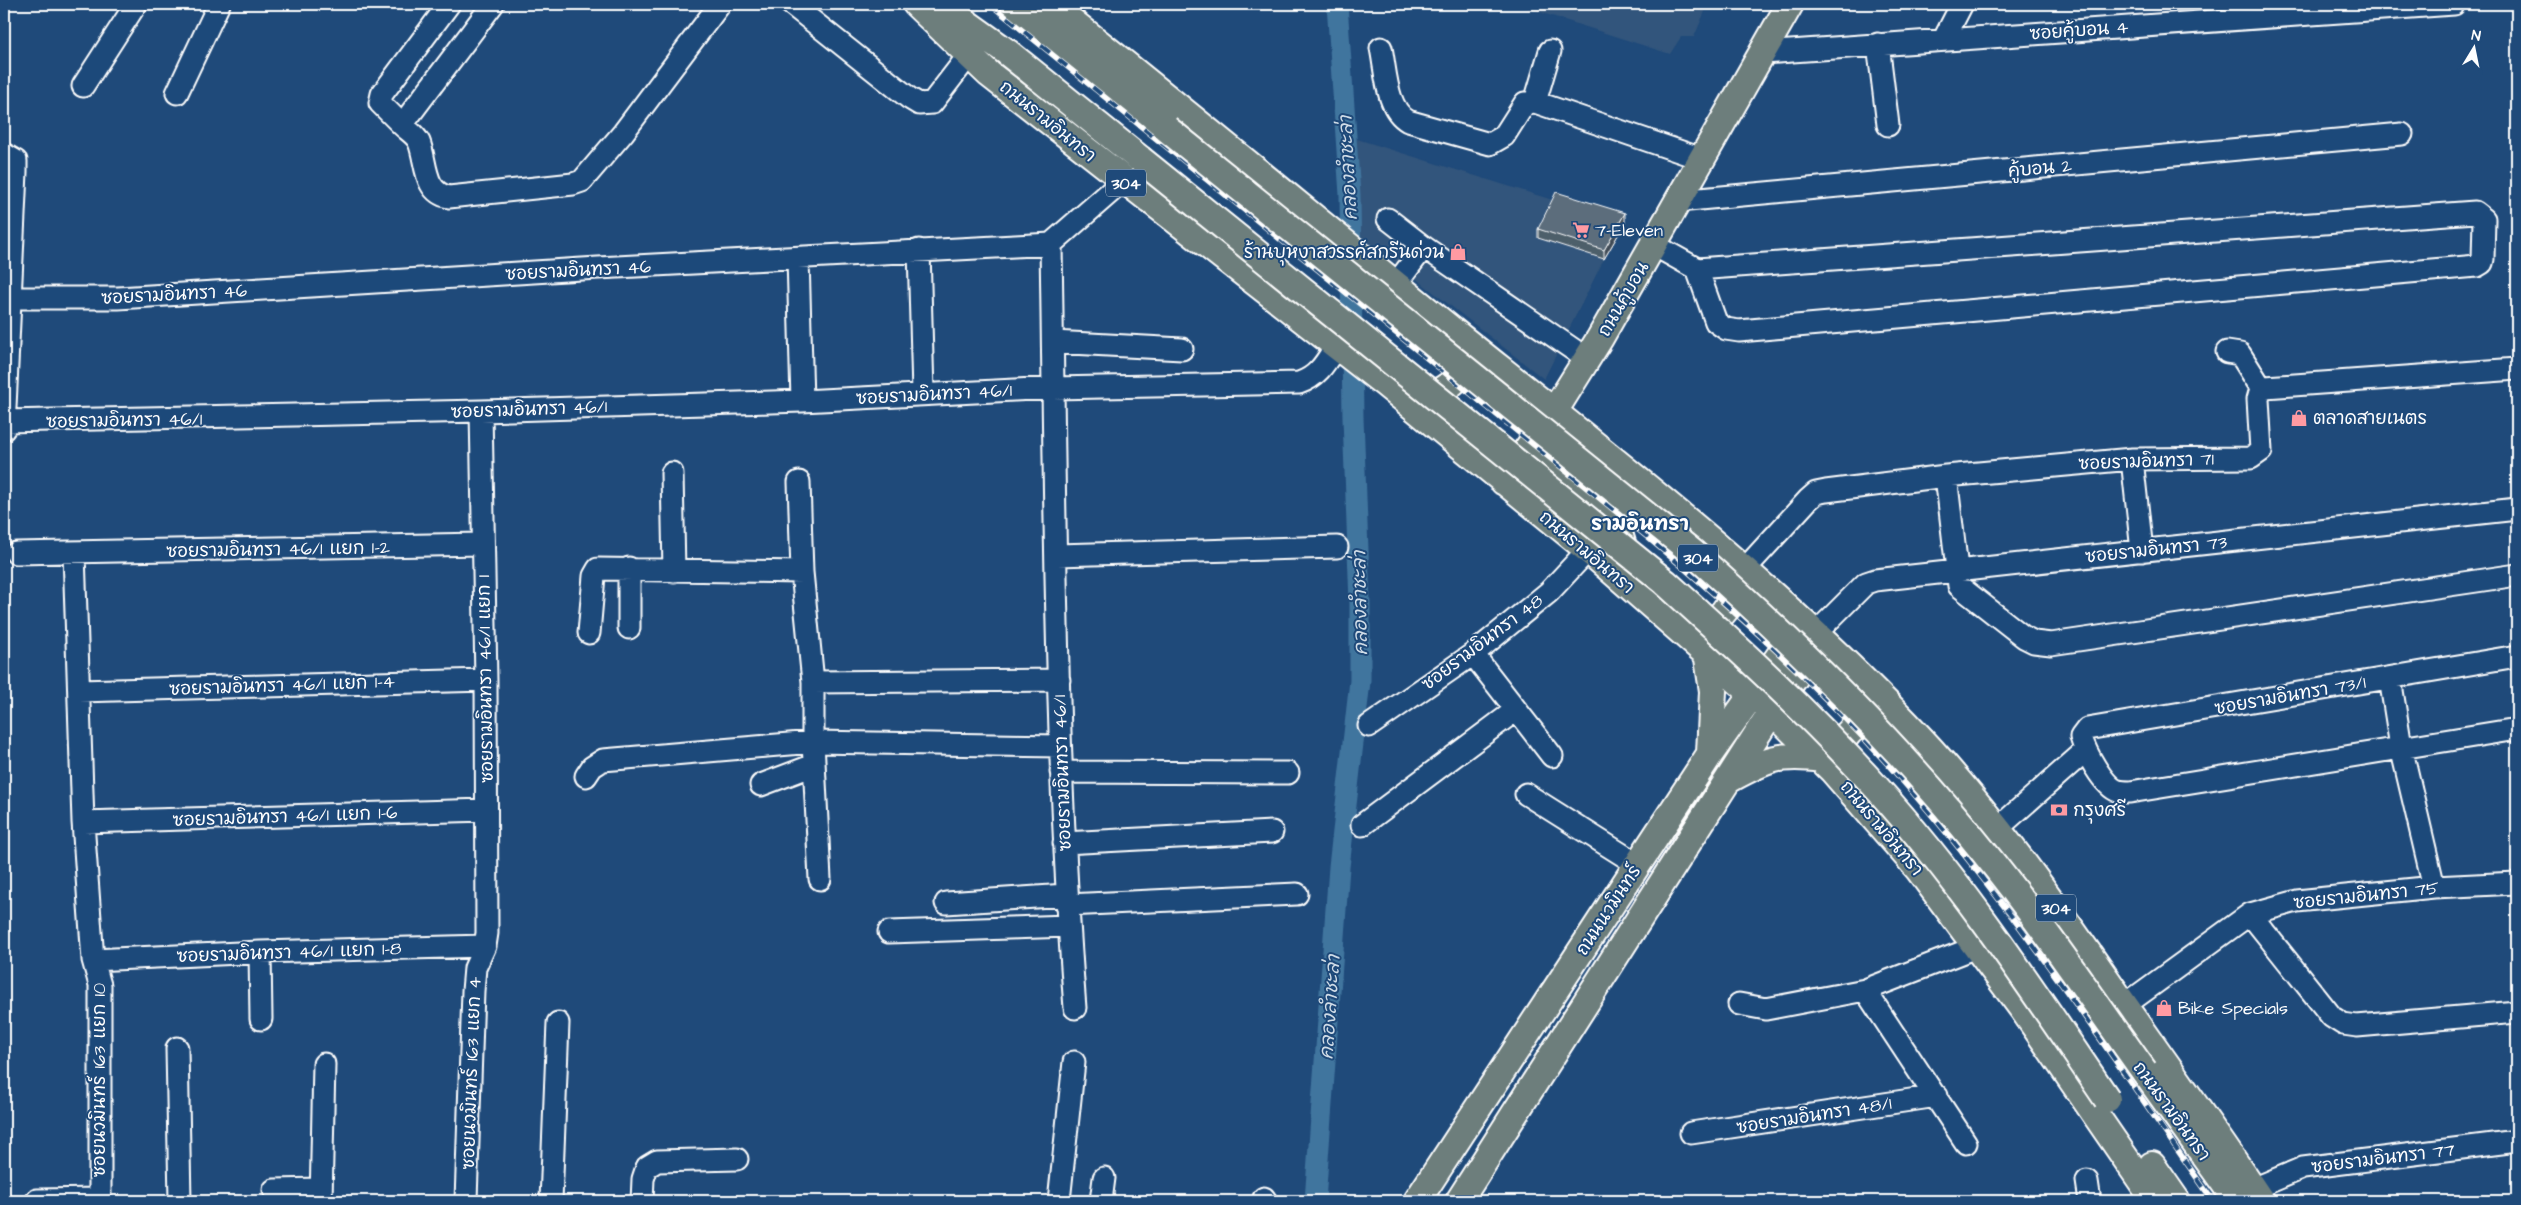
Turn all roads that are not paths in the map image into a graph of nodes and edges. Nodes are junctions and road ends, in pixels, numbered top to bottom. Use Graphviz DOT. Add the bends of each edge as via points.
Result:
graph roads {
  1 [pos="136,4"];
  2 [pos="219,4"];
  3 [pos="449,4"];
  4 [pos="493,4"];
  5 [pos="720,4"];
  6 [pos="792,4"];
  7 [pos="916,4"];
  8 [pos="940,4"];
  9 [pos="1014,4"];
  10 [pos="1050,4"];
  11 [pos="1790,4"];
  12 [pos="1962,4"];
  13 [pos="2454,4"];
  14 [pos="1944,39"];
  15 [pos="1878,44"];
  16 [pos="1381,48"];
  17 [pos="1550,51"];
  18 [pos="1763,53"];
  19 [pos="969,55"];
  20 [pos="83,86"];
  21 [pos="177,93"];
  22 [pos="1536,102"];
  23 [pos="402,125"];
  24 [pos="1888,125"];
  25 [pos="2402,134"];
  26 [pos="4,154"];
  27 [pos="1702,159"];
  28 [pos="1123,181"];
  29 [pos="1678,202"];
  30 [pos="1388,219"];
  31 [pos="1051,244"];
  32 [pos="1654,245"];
  33 [pos="1424,247"];
  34 [pos="919,250"];
  35 [pos="798,258"];
  36 [pos="1697,269"];
  37 [pos="1387,277"];
  38 [pos="6,298"];
  39 [pos="1462,338"];
  40 [pos="1053,342"];
  41 [pos="1182,349"];
  42 [pos="1340,349"];
  43 [pos="2227,352"];
  44 [pos="1587,359"];
  45 [pos="2517,369"];
  46 [pos="1053,388"];
  47 [pos="2262,389"];
  48 [pos="923,394"];
  49 [pos="802,401"];
  50 [pos="1406,402"];
  51 [pos="1555,410"];
  52 [pos="480,411"];
  53 [pos="4,424"];
  54 [pos="1534,439"];
  55 [pos="2132,458"];
  56 [pos="672,473"];
  57 [pos="1946,476"];
  58 [pos="800,482"];
  59 [pos="1503,482"];
  60 [pos="2517,509"];
  61 [pos="482,544"];
  62 [pos="1336,547"];
  63 [pos="1588,550"];
  64 [pos="2142,551"];
  65 [pos="74,553"];
  66 [pos="16,554"];
  67 [pos="1057,555"];
  68 [pos="1737,563"];
  69 [pos="629,568"];
  70 [pos="674,571"];
  71 [pos="1956,571"];
  72 [pos="802,572"];
  73 [pos="2517,575"];
  74 [pos="1632,589"];
  75 [pos="1670,622"];
  76 [pos="629,628"];
  77 [pos="1814,631"];
  78 [pos="589,633"];
  79 [pos="1707,652"];
  80 [pos="1473,654"];
  81 [pos="2517,656"];
  82 [pos="2390,678"];
  83 [pos="486,680"];
  84 [pos="1059,680"];
  85 [pos="813,682"];
  86 [pos="79,691"];
  87 [pos="1753,693"];
  88 [pos="1516,710"];
  89 [pos="1772,711"];
  90 [pos="1369,726"];
  91 [pos="1909,726"];
  92 [pos="2517,729"];
  93 [pos="813,742"];
  94 [pos="1060,746"];
  95 [pos="2401,747"];
  96 [pos="2085,751"];
  97 [pos="1710,754"];
  98 [pos="1552,756"];
  99 [pos="1827,764"];
  100 [pos="814,765"];
  101 [pos="1061,772"];
  102 [pos="1288,773"];
  103 [pos="586,776"];
  104 [pos="1727,780"];
  105 [pos="761,785"];
  106 [pos="1526,794"];
  107 [pos="486,810"];
  108 [pos="83,822"];
  109 [pos="1362,825"];
  110 [pos="1997,829"];
  111 [pos="1272,832"];
  112 [pos="1064,843"];
  113 [pos="1637,864"];
  114 [pos="820,879"];
  115 [pos="2517,883"];
  116 [pos="2434,887"];
  117 [pos="1297,894"];
  118 [pos="1066,900"];
  119 [pos="946,903"];
  120 [pos="2250,914"];
  121 [pos="1068,926"];
  122 [pos="889,932"];
  123 [pos="485,946"];
  124 [pos="1976,947"];
  125 [pos="260,952"];
  126 [pos="93,960"];
  127 [pos="1866,990"];
  128 [pos="1739,1004"];
  129 [pos="2124,1005"];
  130 [pos="1075,1008"];
  131 [pos="2517,1012"];
  132 [pos="260,1019"];
  133 [pos="558,1023"];
  134 [pos="177,1048"];
  135 [pos="1074,1062"];
  136 [pos="324,1064"];
  137 [pos="1937,1096"];
  138 [pos="1691,1133"];
  139 [pos="2517,1141"];
  140 [pos="1966,1143"];
  141 [pos="737,1159"];
  142 [pos="1104,1178"];
  143 [pos="274,1190"];
  144 [pos="321,1195"];
  145 [pos="2250,1197"];
  146 [pos="37,1200"];
  147 [pos="100,1200"];
  148 [pos="180,1201"];
  149 [pos="466,1201"];
  150 [pos="551,1201"];
  151 [pos="642,1201"];
  152 [pos="1059,1201"];
  153 [pos="1101,1201"];
  154 [pos="1417,1201"];
  155 [pos="1459,1201"];
  156 [pos="2155,1201"];
  157 [pos="2177,1201"];
  1 -- 20 [label="street"];
  2 -- 21 [label="street"];
  3 -- 23 [label="street" via="382,94 380,103"];
  4 -- 23 [label="street"];
  5 -- 23 [label="street" via="624,132 582,181 458,196 439,195 432,188 418,140"];
  6 -- 19 [label="street" via="919,104 932,102"];
  7 -- 19 [label="main road, ถนนรามอินทรา / 304"];
  8 -- 157 [label="main road, ถนนรามอินทรา / 304, bridge" via="1006,52 1665,582 1742,652 1876,788 1927,848 2019,969"];
  9 -- 145 [label="main road, ถนนรามอินทรา / 304, bridge" via="1692,552 1765,617 1835,686 1946,806 2041,926 2144,1071"];
  10 -- 37 [label="main road, ถนนรามอินทรา / 304"];
  11 -- 18 [label="main road, ถนนคู้บอน"];
  12 -- 14 [label="street"];
  13 -- 14 [label="street, ซอยคู้บอน 4"];
  14 -- 15 [label="street, ซอยคู้บอน 4"];
  15 -- 18 [label="street, ซอยคู้บอน 4"];
  15 -- 24 [label="street"];
  16 -- 22 [label="street" via="1394,107 1408,121 1490,144 1504,136 1525,103"];
  17 -- 22 [label="street"];
  18 -- 27 [label="main road, ถนนคู้บอน"];
  19 -- 28 [label="main road, ถนนรามอินทรา / 304"];
  22 -- 27 [label="street"];
  25 -- 29 [label="street, คู้บอน 2"];
  26 -- 38 [label="street" via="16,161"];
  27 -- 29 [label="main road, ถนนคู้บอน"];
  28 -- 31 [label="street"];
  28 -- 42 [label="main road, ถนนรามอินทรา / 304"];
  29 -- 32 [label="main road, ถนนคู้บอน"];
  30 -- 33 [label="street"];
  31 -- 34 [label="street, ซอยรามอินทรา 46"];
  31 -- 40 [label="street"];
  32 -- 36 [label="street"];
  32 -- 44 [label="main road, ถนนคู้บอน"];
  33 -- 37 [label="street"];
  33 -- 44 [label="street"];
  34 -- 35 [label="street, ซอยรามอินทรา 46"];
  34 -- 48 [label="street"];
  35 -- 38 [label="street, ซอยรามอินทรา 46" via="118,298"];
  35 -- 49 [label="street"];
  36 -- 36 [label="street" via="2475,212 2484,219 2483,259 2477,266 1738,332 1716,322"];
  37 -- 39 [label="main road, ถนนรามอินทรา / 304"];
  38 -- 53 [label="street"];
  39 -- 50 [label="main road" via="1467,359 1454,382 1428,397"];
  39 -- 51 [label="main road, ถนนรามอินทรา / 304"];
  40 -- 41 [label="street"];
  40 -- 46 [label="street"];
  42 -- 46 [label="street, ซอยรามอินทรา 46/1" via="1308,380 1299,383"];
  42 -- 50 [label="main road, ถนนรามอินทรา / 304"];
  43 -- 47 [label="street" via="2240,354"];
  44 -- 51 [label="main road, ถนนคู้บอน"];
  45 -- 47 [label="street"];
  46 -- 48 [label="street, ซอยรามอินทรา 46/1"];
  46 -- 67 [label="street, ซอยรามอินทรา 46/1"];
  47 -- 55 [label="street, ซอยรามอินทรา 71" via="2258,399 2261,451 2251,458"];
  48 -- 49 [label="street, ซอยรามอินทรา 46/1"];
  49 -- 52 [label="street, ซอยรามอินทรา 46/1"];
  50 -- 59 [label="main road, ถนนรามอินทรา / 304"];
  51 -- 54 [label="main road, ถนนคู้บอน"];
  51 -- 68 [label="main road, ถนนรามอินทรา / 304"];
  52 -- 53 [label="street, ซอยรามอินทรา 46/1"];
  52 -- 61 [label="street, ซอยรามอินทรา 46/1 แยก 1"];
  54 -- 59 [label="main road, ถนนคู้บอน"];
  54 -- 74 [label="main road" via="1537,455 1609,517 1618,530"];
  55 -- 57 [label="street, ซอยรามอินทรา 71"];
  55 -- 64 [label="street"];
  56 -- 70 [label="street"];
  57 -- 68 [label="street, ซอยรามอินทรา 71" via="1816,493"];
  57 -- 71 [label="street"];
  58 -- 72 [label="street"];
  59 -- 63 [label="main road, ถนนรามอินทรา / 304"];
  60 -- 64 [label="street, ซอยรามอินทรา 73"];
  61 -- 65 [label="street, ซอยรามอินทรา 46/1 แยก 1-2"];
  61 -- 83 [label="street, ซอยรามอินทรา 46/1 แยก 1"];
  62 -- 67 [label="street"];
  63 -- 74 [label="main road, ถนนรามอินทรา / 304"];
  63 -- 80 [label="street, ซอยรามอินทรา 48" via="1549,592"];
  64 -- 71 [label="street, ซอยรามอินทรา 73"];
  65 -- 66 [label="street, ซอยรามอินทรา 46/1 แยก 1-2"];
  65 -- 86 [label="street"];
  67 -- 84 [label="street, ซอยรามอินทรา 46/1"];
  68 -- 75 [label="main road" via="1732,597 1725,612 1710,622"];
  68 -- 77 [label="main road, ถนนรามอินทรา / 304"];
  69 -- 70 [label="street"];
  69 -- 76 [label="street"];
  69 -- 78 [label="street" via="598,569 594,576"];
  70 -- 72 [label="street"];
  71 -- 73 [label="street" via="1959,586 2024,637 2051,644"];
  71 -- 77 [label="street, ซอยรามอินทรา 73" via="1866,583"];
  72 -- 85 [label="street"];
  74 -- 75 [label="main road, ถนนรามอินทรา / 304"];
  75 -- 79 [label="main road, ถนนรามอินทรา / 304"];
  77 -- 87 [label="main road, ถนนนวมินทร์"];
  77 -- 89 [label="main road, ถนนนวมินทร์"];
  77 -- 91 [label="main road, ถนนรามอินทรา / 304"];
  79 -- 87 [label="main road, ถนนรามอินทรา / 304"];
  79 -- 97 [label="main road" via="1713,691"];
  80 -- 88 [label="street"];
  80 -- 90 [label="street, ซอยรามอินทรา 48"];
  81 -- 82 [label="street, ซอยรามอินทรา 73/1"];
  82 -- 95 [label="street"];
  82 -- 96 [label="street, ซอยรามอินทรา 73/1" via="2087,729 2081,737"];
  83 -- 86 [label="street, ซอยรามอินทรา 46/1 แยก 1-4"];
  83 -- 107 [label="street, ซอยรามอินทรา 46/1 แยก 1"];
  84 -- 85 [label="street"];
  84 -- 94 [label="street, ซอยรามอินทรา 46/1"];
  85 -- 93 [label="street"];
  86 -- 108 [label="street"];
  87 -- 89 [label="main road, ถนนรามอินทรา / 304"];
  87 -- 97 [label="main road, ถนนนวมินทร์"];
  88 -- 98 [label="street"];
  88 -- 109 [label="street"];
  89 -- 99 [label="main road, ถนนรามอินทรา / 304"];
  89 -- 104 [label="main road, ถนนนวมินทร์"];
  91 -- 99 [label="main road" via="1879,721 1861,724 1848,732"];
  91 -- 110 [label="main road, ถนนรามอินทรา / 304"];
  92 -- 95 [label="street"];
  93 -- 94 [label="street"];
  93 -- 100 [label="street"];
  93 -- 103 [label="street" via="603,760"];
  94 -- 101 [label="street, ซอยรามอินทรา 46/1"];
  95 -- 96 [label="street" via="2130,792 2117,790 2108,784"];
  95 -- 116 [label="street"];
  96 -- 110 [label="street"];
  97 -- 113 [label="main road, ถนนนวมินทร์"];
  99 -- 104 [label="main road" via="1801,756 1765,760"];
  99 -- 124 [label="main road, ถนนรามอินทรา / 304" via="1919,870"];
  100 -- 105 [label="street"];
  100 -- 114 [label="street"];
  101 -- 102 [label="street"];
  101 -- 112 [label="street, ซอยรามอินทรา 46/1"];
  104 -- 155 [label="main road, ถนนนวมินทร์"];
  106 -- 113 [label="street"];
  107 -- 108 [label="street, ซอยรามอินทรา 46/1 แยก 1-6"];
  107 -- 123 [label="street, ซอยรามอินทรา 46/1 แยก 1"];
  108 -- 126 [label="street"];
  110 -- 129 [label="main road, ถนนรามอินทรา / 304"];
  111 -- 112 [label="street"];
  112 -- 118 [label="street, ซอยรามอินทรา 46/1"];
  113 -- 154 [label="main road, ถนนนวมินทร์"];
  115 -- 116 [label="street, ซอยรามอินทรา 75"];
  116 -- 120 [label="street, ซอยรามอินทรา 75" via="2297,901"];
  117 -- 118 [label="street"];
  118 -- 119 [label="street"];
  118 -- 121 [label="street, ซอยรามอินทรา 46/1"];
  120 -- 129 [label="street, ซอยรามอินทรา 75"];
  120 -- 131 [label="street" via="2332,1017 2343,1024 2357,1026"];
  121 -- 122 [label="street"];
  121 -- 130 [label="street, ซอยรามอินทรา 46/1"];
  123 -- 125 [label="street, ซอยรามอินทรา 46/1 แยก 1-8"];
  123 -- 149 [label="street, ซอยนวมินทร์ 163 แยก 4" via="475,968 473,991"];
  124 -- 127 [label="street"];
  124 -- 156 [label="main road, ถนนรามอินทรา / 304"];
  125 -- 126 [label="street, ซอยรามอินทรา 46/1 แยก 1-8"];
  125 -- 132 [label="street"];
  126 -- 147 [label="street, ซอยนวมินทร์ 163 แยก 10" via="100,985"];
  127 -- 128 [label="street" via="1766,1009"];
  127 -- 137 [label="street"];
  129 -- 145 [label="main road, ถนนรามอินทรา / 304"];
  133 -- 150 [label="street"];
  134 -- 148 [label="street"];
  135 -- 152 [label="street"];
  136 -- 144 [label="street"];
  137 -- 138 [label="street, ซอยรามอินทรา 48/1"];
  137 -- 140 [label="street"];
  139 -- 145 [label="street, ซอยรามอินทรา 77" via="2303,1168"];
  141 -- 151 [label="street" via="657,1161 647,1167"];
  142 -- 153 [label="street"];
  143 -- 144 [label="street"];
  146 -- 147 [label="street"];
}
